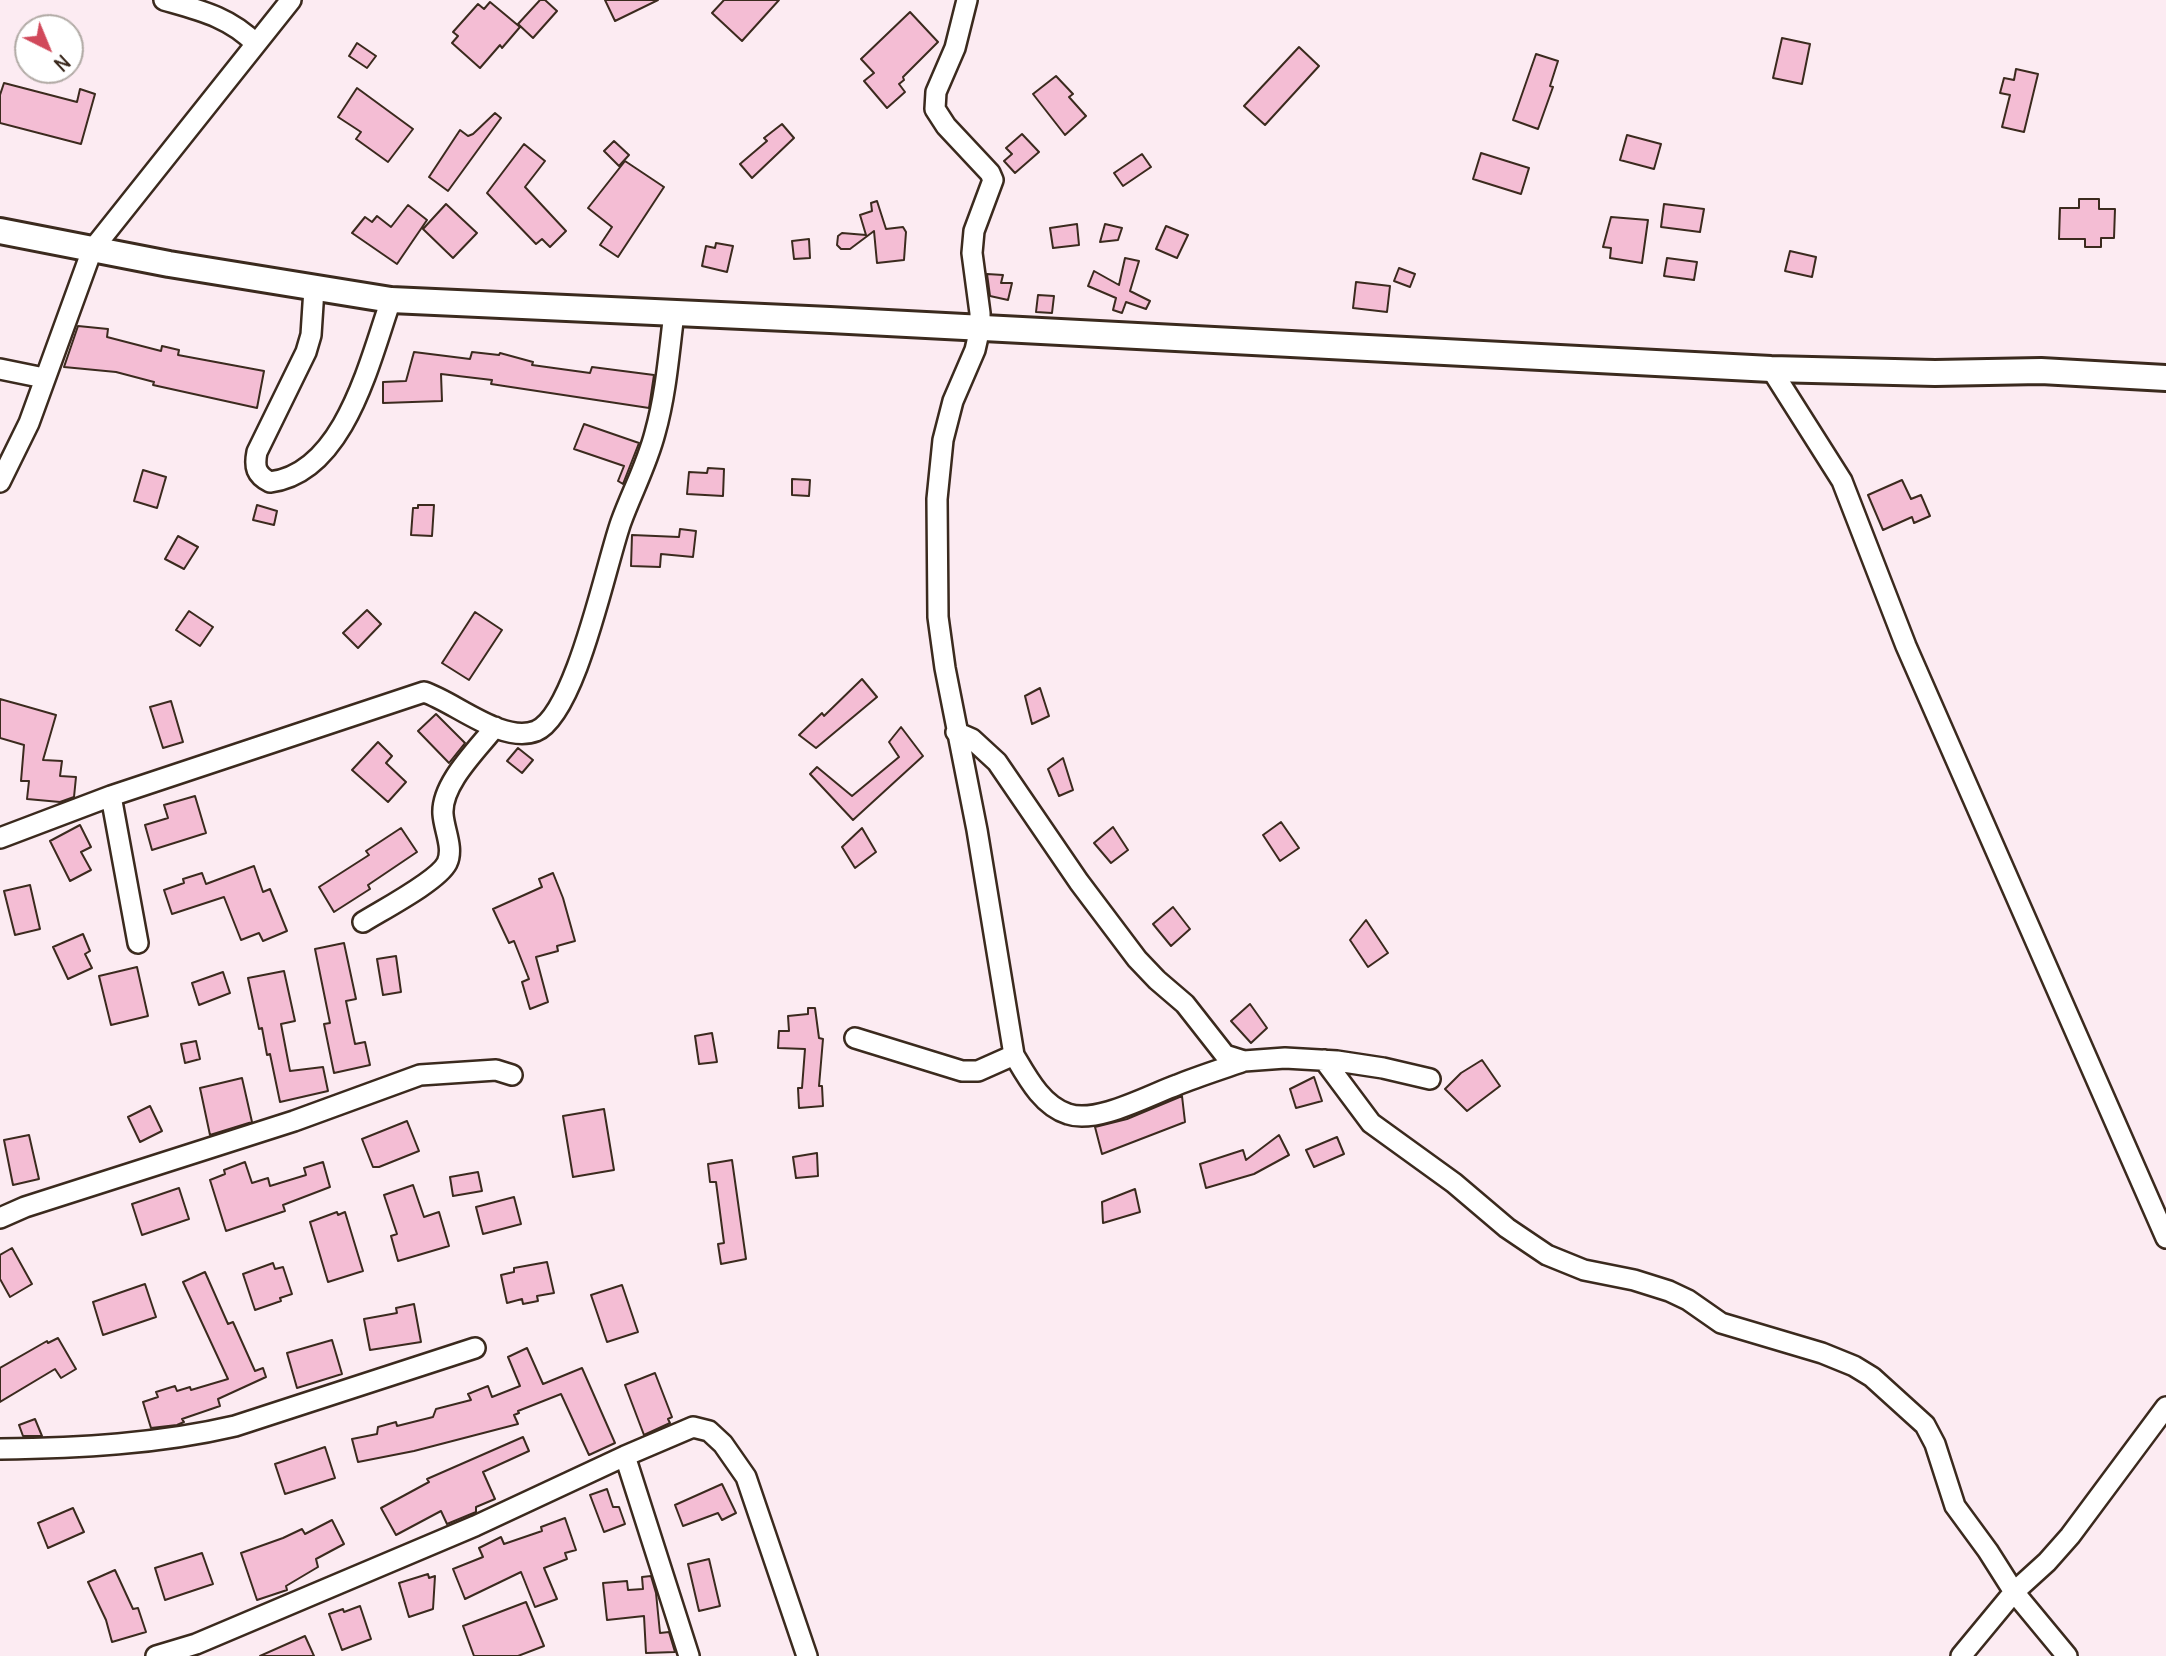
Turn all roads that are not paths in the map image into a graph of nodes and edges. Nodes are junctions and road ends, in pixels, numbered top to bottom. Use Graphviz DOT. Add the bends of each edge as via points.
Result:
graph roads {
  1 [pos="164,0"];
  2 [pos="291,0"];
  3 [pos="967,0"];
  4 [pos="256,44"];
  5 [pos="0,231"];
  6 [pos="92,250"];
  7 [pos="313,289"];
  8 [pos="391,300"];
  9 [pos="674,313"];
  10 [pos="979,328"];
  11 [pos="0,369"];
  12 [pos="1771,369"];
  13 [pos="44,378"];
  14 [pos="2166,378"];
  15 [pos="0,482"];
  16 [pos="495,727"];
  17 [pos="956,732"];
  18 [pos="111,796"];
  19 [pos="0,838"];
  20 [pos="363,922"];
  21 [pos="138,943"];
  22 [pos="855,1038"];
  23 [pos="1014,1055"];
  24 [pos="1324,1060"];
  25 [pos="1244,1061"];
  26 [pos="512,1074"];
  27 [pos="1430,1079"];
  28 [pos="0,1218"];
  29 [pos="2166,1238"];
  30 [pos="475,1348"];
  31 [pos="2166,1407"];
  32 [pos="0,1449"];
  33 [pos="625,1456"];
  34 [pos="2014,1592"];
  35 [pos="156,1656"];
  36 [pos="689,1656"];
  37 [pos="807,1656"];
  38 [pos="1961,1656"];
  39 [pos="2067,1656"];
  1 -- 4 [label="street" via="223,18"];
  2 -- 4 [label="street"];
  3 -- 10 [label="street" via="955,48 934,101 939,117 993,180 974,231"];
  4 -- 6 [label="street"];
  5 -- 6 [label="street"];
  6 -- 7 [label="street"];
  6 -- 13 [label="street"];
  7 -- 8 [label="street"];
  7 -- 8 [label="street" via="306,352 257,452 257,472 270,482 302,470 333,442"];
  8 -- 9 [label="street"];
  9 -- 10 [label="street"];
  9 -- 16 [label="street" via="655,434 620,525 572,678 552,718 539,730 522,734"];
  10 -- 12 [label="street"];
  10 -- 17 [label="street" via="946,427 937,499 938,617"];
  11 -- 13 [label="street"];
  12 -- 14 [label="street" via="2041,371"];
  12 -- 29 [label="street" via="1842,481 1906,646"];
  13 -- 15 [label="street" via="29,423"];
  16 -- 18 [label="street" via="424,692"];
  16 -- 20 [label="street" via="444,800 450,851 447,863 437,875"];
  17 -- 23 [label="street"];
  17 -- 25 [label="street" via="978,744 996,762 1138,959 1198,1018 1218,1049"];
  18 -- 19 [label="street"];
  18 -- 21 [label="street"];
  22 -- 23 [label="street" via="962,1071 978,1071"];
  23 -- 25 [label="street" via="1051,1105 1081,1116 1120,1107"];
  24 -- 25 [label="street"];
  24 -- 27 [label="street"];
  24 -- 34 [label="street" via="1371,1123 1547,1255 1584,1270 1669,1291 1721,1323 1822,1353 1872,1377 1925,1425 1955,1506"];
  26 -- 28 [label="street" via="496,1070 420,1075"];
  30 -- 32 [label="street" via="203,1433 85,1448"];
  31 -- 34 [label="street" via="2070,1536"];
  33 -- 35 [label="street" via="450,1536 196,1644"];
  33 -- 36 [label="street"];
  33 -- 37 [label="street" via="693,1427 709,1431 723,1444 746,1477"];
  34 -- 38 [label="street"];
  34 -- 39 [label="street"];
}
